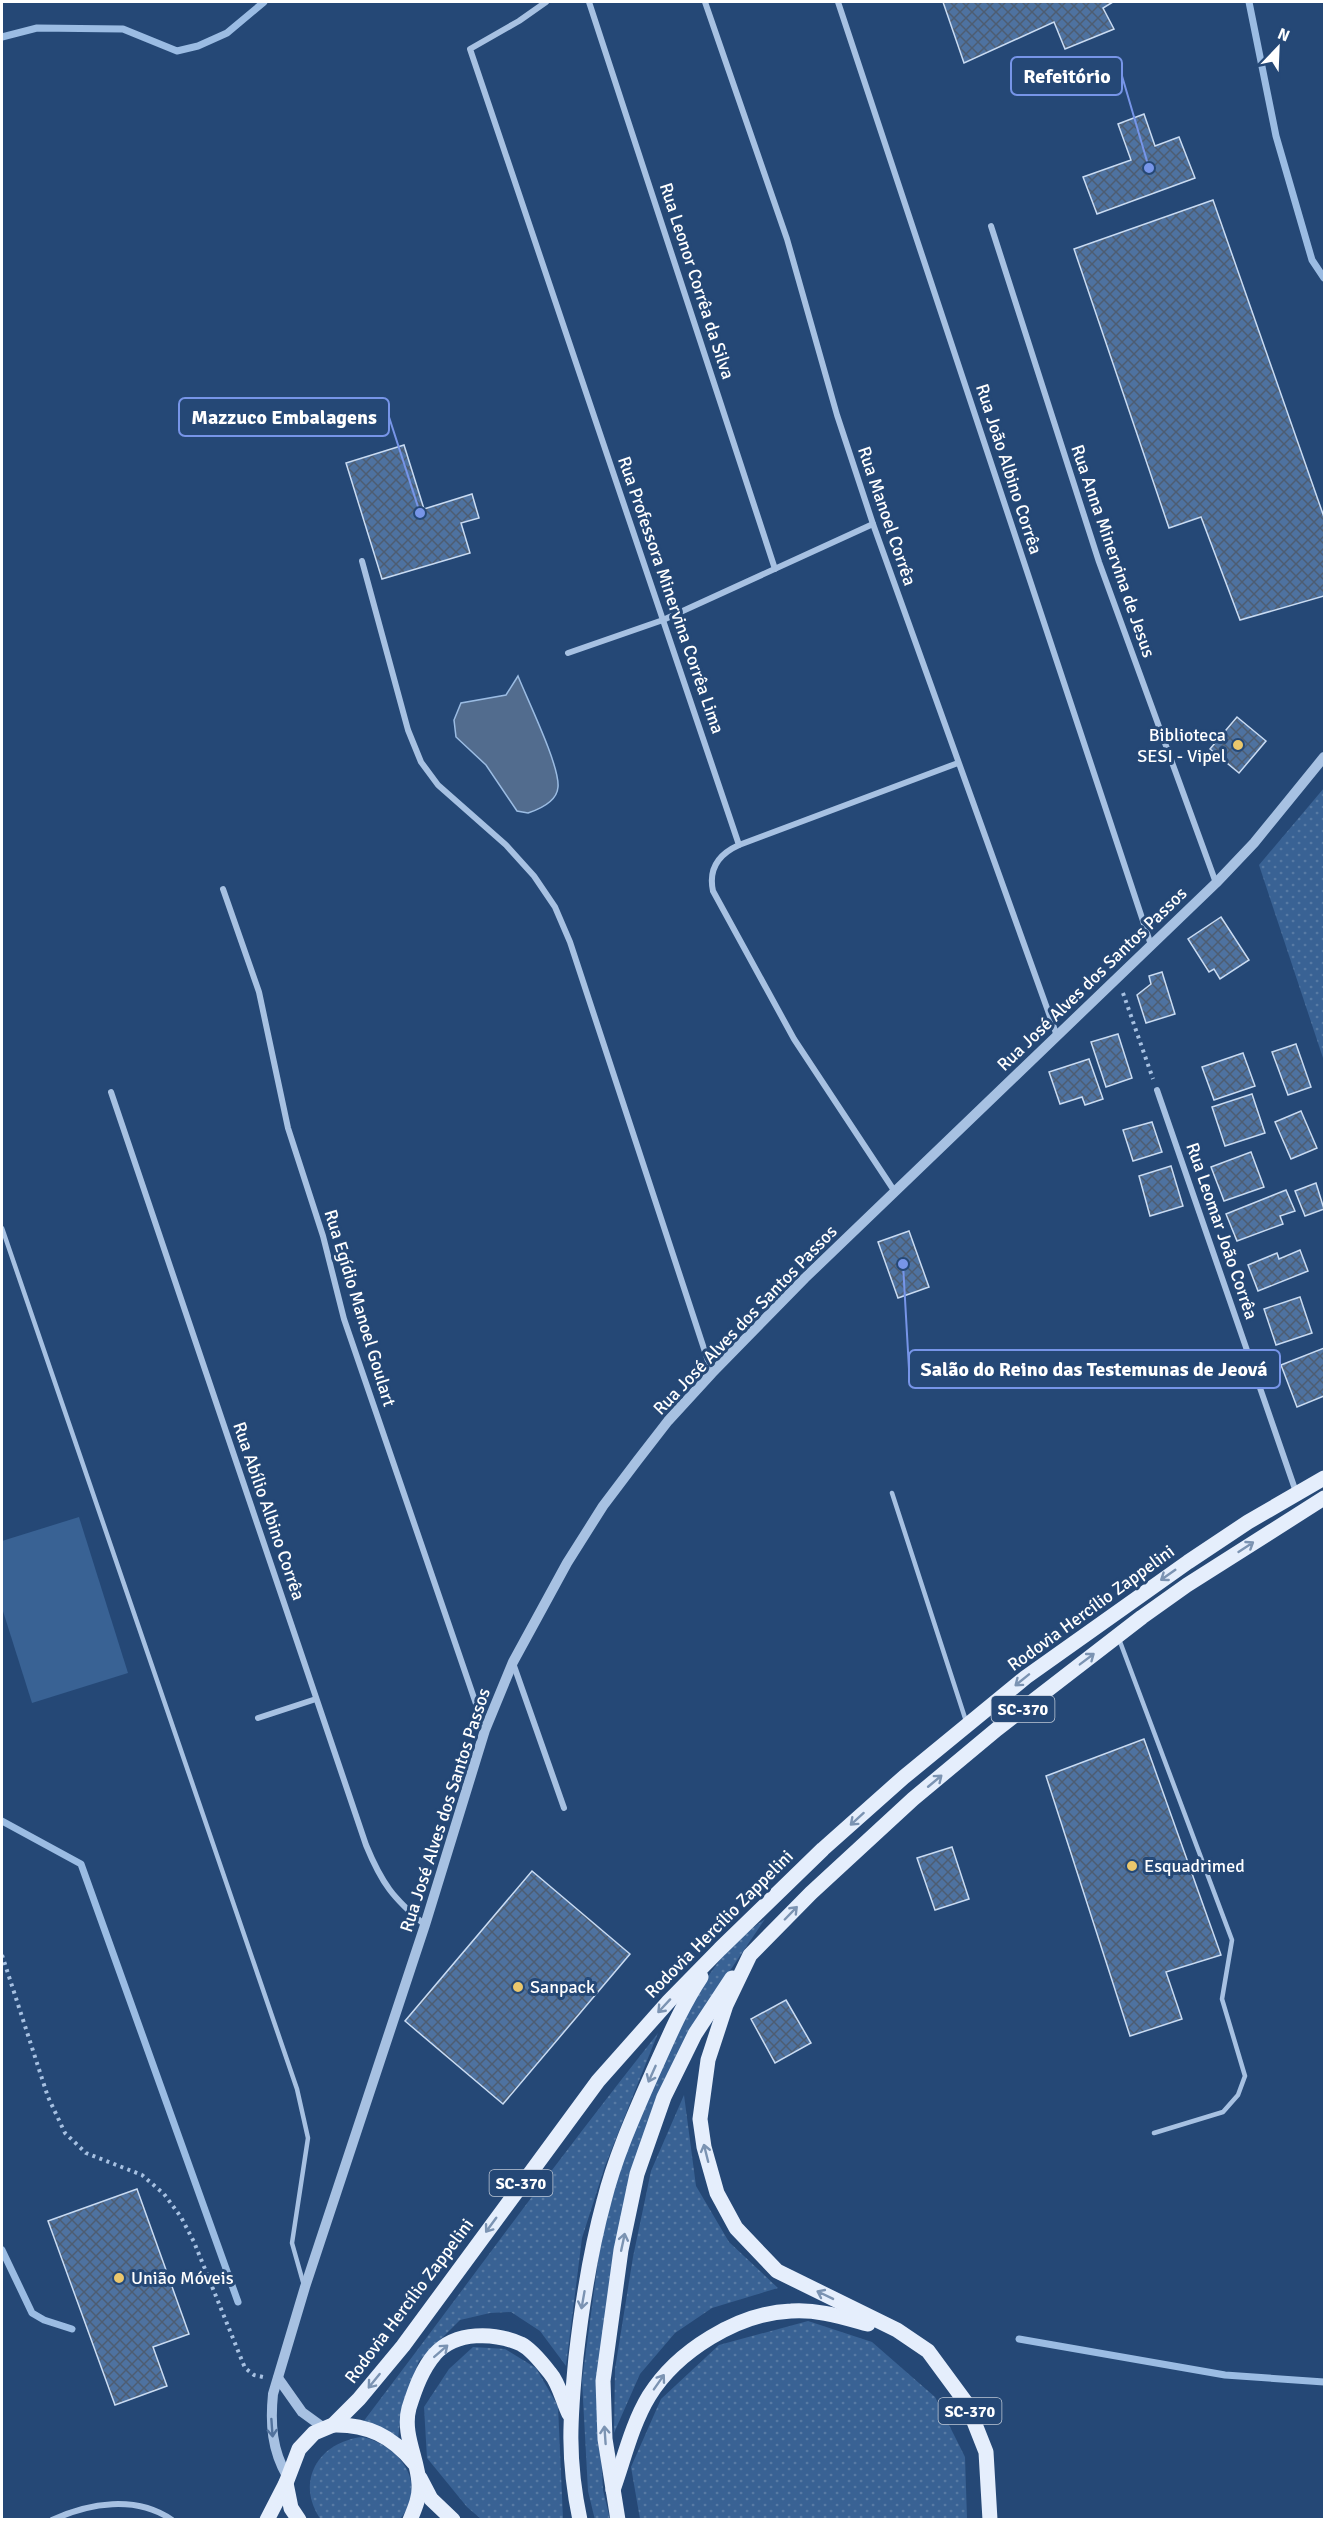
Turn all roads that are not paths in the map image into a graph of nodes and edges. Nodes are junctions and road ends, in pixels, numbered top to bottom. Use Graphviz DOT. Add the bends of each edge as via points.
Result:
graph roads {
  1 [pos="546,2"];
  2 [pos="589,2"];
  3 [pos="705,2"];
  4 [pos="838,2"];
  5 [pos="991,226"];
  6 [pos="873,524"];
  7 [pos="362,561"];
  8 [pos="775,569"];
  9 [pos="663,620"];
  10 [pos="568,653"];
  11 [pos="1324,757"];
  12 [pos="958,763"];
  13 [pos="739,845"];
  14 [pos="1216,883"];
  15 [pos="223,889"];
  16 [pos="1152,945"];
  17 [pos="1057,1036"];
  18 [pos="1157,1090"];
  19 [pos="111,1092"];
  20 [pos="895,1192"];
  21 [pos="2,1228"];
  22 [pos="712,1373"];
  23 [pos="1324,1478"];
  24 [pos="892,1493"];
  25 [pos="1297,1495"];
  26 [pos="1324,1498"];
  27 [pos="1118,1636"];
  28 [pos="513,1662"];
  29 [pos="316,1699"];
  30 [pos="258,1718"];
  31 [pos="967,1725"];
  32 [pos="485,1730"];
  33 [pos="564,1808"];
  34 [pos="425,1925"];
  35 [pos="720,1949"];
  36 [pos="750,1955"];
  37 [pos="1154,2133"];
  38 [pos="305,2287"];
  39 [pos="897,2330"];
  40 [pos="278,2378"];
  41 [pos="570,2417"];
  42 [pos="329,2426"];
  43 [pos="415,2468"];
  44 [pos="287,2480"];
  45 [pos="612,2493"];
  46 [pos="52,2520"];
  47 [pos="172,2520"];
  48 [pos="267,2520"];
  49 [pos="299,2520"];
  50 [pos="410,2520"];
  51 [pos="453,2520"];
  52 [pos="580,2520"];
  53 [pos="618,2520"];
  54 [pos="990,2520"];
  1 -- 9 [label="street, Rua Professora Minervina Corrêa Lima" via="470,49"];
  2 -- 8 [label="street, Rua Leonor Corrêa da Silva"];
  3 -- 6 [label="street, Rua Manoel Corrêa" via="784,229"];
  4 -- 16 [label="street, Rua João Albino Corrêa"];
  5 -- 14 [label="street, Rua Anna Minervina de Jesus" via="1099,562"];
  6 -- 8 [label="street"];
  6 -- 12 [label="street, Rua Manoel Corrêa"];
  7 -- 22 [label="street" via="408,730 421,762 438,785 506,844 534,876 567,933"];
  8 -- 9 [label="street"];
  9 -- 10 [label="street"];
  9 -- 13 [label="street, Rua Professora Minervina Corrêa Lima"];
  11 -- 14 [label="street, Rua José Alves dos Santos Passos"];
  12 -- 13 [label="street"];
  12 -- 17 [label="street, Rua Manoel Corrêa"];
  13 -- 20 [label="street" via="718,860 712,871 713,891 794,1039"];
  14 -- 16 [label="street, Rua José Alves dos Santos Passos"];
  15 -- 32 [label="street, Rua Egídio Manoel Goulart" via="259,992 288,1128 323,1236 344,1319"];
  16 -- 17 [label="street, Rua José Alves dos Santos Passos"];
  17 -- 20 [label="street, Rua José Alves dos Santos Passos"];
  18 -- 25 [label="street, Rua Leomar João Corrêa"];
  19 -- 29 [label="street, Rua Abílio Albino Corrêa"];
  20 -- 22 [label="street, Rua José Alves dos Santos Passos"];
  21 -- 38 [label="lane" via="300,2100 308,2138 292,2242"];
  22 -- 28 [label="street, Rua José Alves dos Santos Passos" via="603,1506"];
  23 -- 25 [label="main road, Rodovia Hercílio Zappelini / SC-370"];
  24 -- 31 [label="lane"];
  25 -- 31 [label="main road, Rodovia Hercílio Zappelini / SC-370, one-way" via="1248,1522 1086,1633"];
  27 -- 26 [label="main road, Rodovia Hercílio Zappelini / SC-370, one-way" via="1187,1585"];
  36 -- 27 [label="main road, Rodovia Hercílio Zappelini / SC-370, one-way" via="913,1799"];
  27 -- 37 [label="lane" via="1232,1940 1222,1999 1245,2076 1239,2095 1223,2112"];
  28 -- 32 [label="street, Rua José Alves dos Santos Passos"];
  28 -- 33 [label="street"];
  29 -- 30 [label="street"];
  29 -- 34 [label="street, Rua Abílio Albino Corrêa" via="376,1869 399,1903"];
  31 -- 35 [label="main road, Rodovia Hercílio Zappelini / SC-370, one-way" via="823,1850"];
  32 -- 34 [label="street, Rua José Alves dos Santos Passos"];
  34 -- 38 [label="street, Rua José Alves dos Santos Passos"];
  35 -- 41 [label="main road, SC-370, one-way" via="676,2022 628,2130 604,2199 580,2318"];
  35 -- 42 [label="main road, Rodovia Hercílio Zappelini / SC-370, one-way" via="598,2081 403,2346 359,2399"];
  39 -- 36 [label="main road, Rodovia Hercílio Zappelini / SC-370, one-way" via="777,2271 736,2228 717,2193 700,2119 703,2090 708,2060 726,2006"];
  45 -- 36 [label="main road, SC-370, one-way" via="603,2381 621,2250 637,2174 664,2097 695,2034"];
  38 -- 40 [label="street, Rua José Alves dos Santos Passos"];
  45 -- 39 [label="main road, one-way" via="634,2428 669,2367 721,2331 790,2310 826,2313"];
  39 -- 54 [label="main road, Rodovia Hercílio Zappelini / SC-370" via="928,2350 967,2404 986,2452"];
  40 -- 42 [label="street" via="302,2412"];
  40 -- 44 [label="street, Rua José Alves dos Santos Passos, one-way" via="272,2434"];
  43 -- 41 [label="main road, one-way" via="408,2411 423,2372 436,2353 454,2340 498,2337 523,2345 552,2374"];
  41 -- 52 [label="main road, SC-370" via="570,2454"];
  42 -- 43 [label="main road" via="360,2426 385,2436 396,2443"];
  42 -- 44 [label="main road, Rodovia Hercílio Zappelini / SC-370" via="314,2433 299,2449"];
  43 -- 50 [label="main road" via="419,2485 417,2505"];
  43 -- 51 [label="main road" via="431,2499"];
  44 -- 48 [label="main road, Rodovia Hercílio Zappelini / SC-370"];
  44 -- 49 [label="main road" via="291,2508"];
  45 -- 53 [label="main road, SC-370"];
  46 -- 47 [label="street" via="82,2509 133,2504"];
}
